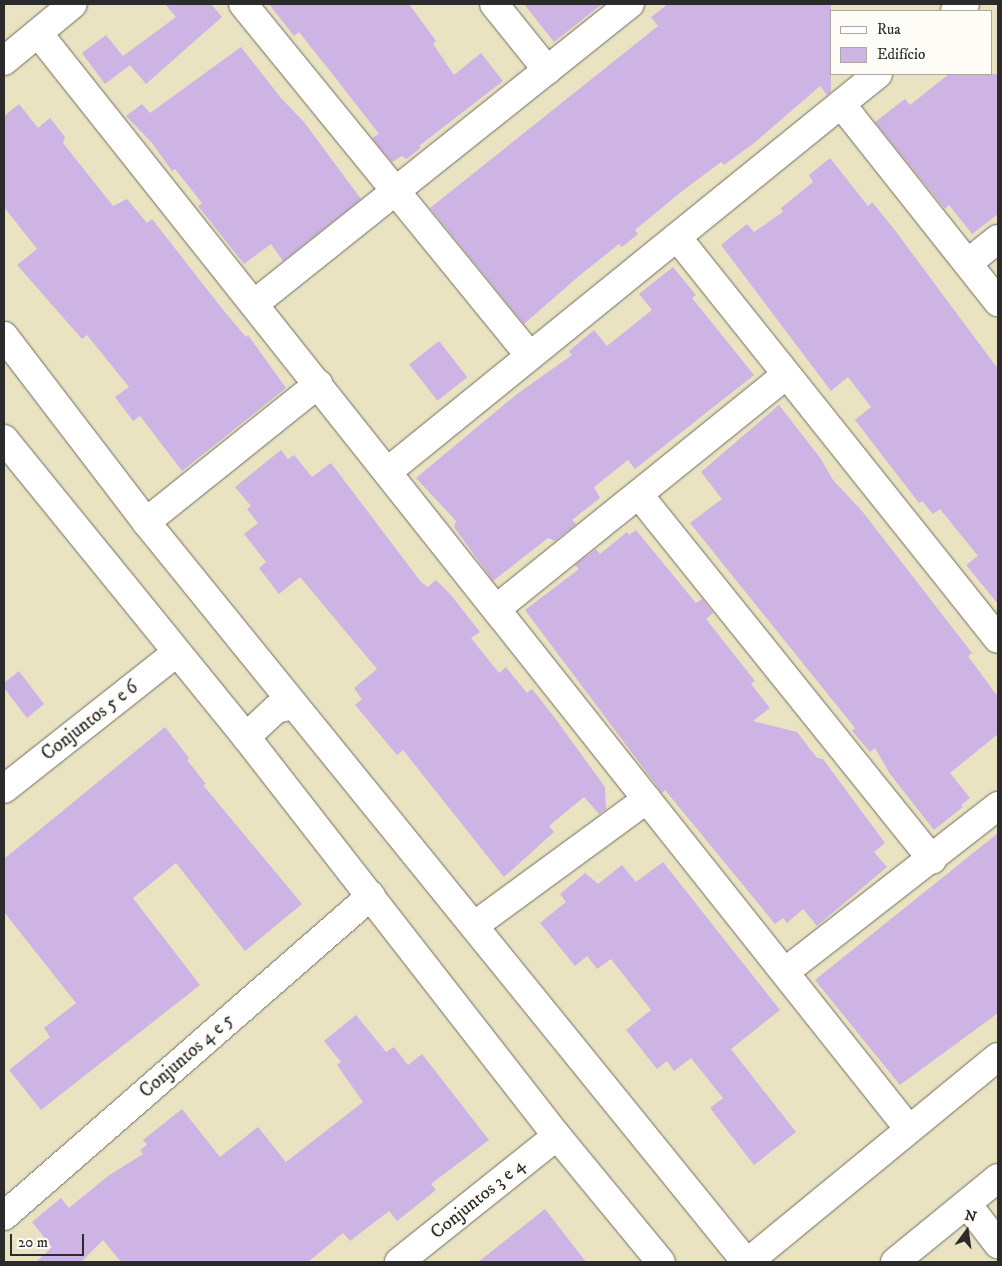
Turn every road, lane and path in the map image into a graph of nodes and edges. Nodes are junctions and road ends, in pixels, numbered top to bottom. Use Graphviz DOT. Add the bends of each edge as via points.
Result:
graph roads {
  1 [pos="73,4"];
  2 [pos="243,4"];
  3 [pos="494,4"];
  4 [pos="630,4"];
  5 [pos="38,32"];
  6 [pos="4,62"];
  7 [pos="547,70"];
  8 [pos="877,75"];
  9 [pos="840,104"];
  10 [pos="397,190"];
  11 [pos="676,237"];
  12 [pos="998,239"];
  13 [pos="968,264"];
  14 [pos="998,302"];
  15 [pos="254,304"];
  16 [pos="4,336"];
  17 [pos="530,356"];
  18 [pos="786,375"];
  19 [pos="318,384"];
  20 [pos="4,439"];
  21 [pos="387,472"];
  22 [pos="639,495"];
  23 [pos="146,522"];
  24 [pos="496,609"];
  25 [pos="998,639"];
  26 [pos="176,653"];
  27 [pos="294,705"];
  28 [pos="246,737"];
  29 [pos="4,789"];
  30 [pos="647,799"];
  31 [pos="998,806"];
  32 [pos="932,860"];
  33 [pos="370,896"];
  34 [pos="476,926"];
  35 [pos="786,971"];
  36 [pos="998,1057"];
  37 [pos="909,1129"];
  38 [pos="557,1136"];
  39 [pos="998,1178"];
  40 [pos="967,1204"];
  41 [pos="4,1216"];
  42 [pos="998,1244"];
  43 [pos="399,1262"];
  44 [pos="661,1262"];
  45 [pos="747,1262"];
  46 [pos="895,1262"];
  1 -- 5 [label="street"];
  2 -- 10 [label="street"];
  3 -- 7 [label="street"];
  4 -- 7 [label="street"];
  5 -- 6 [label="street"];
  5 -- 15 [label="street"];
  7 -- 10 [label="street"];
  8 -- 9 [label="street"];
  9 -- 11 [label="street"];
  9 -- 13 [label="street"];
  10 -- 15 [label="street"];
  10 -- 17 [label="street"];
  11 -- 17 [label="street"];
  11 -- 18 [label="street"];
  12 -- 13 [label="street"];
  13 -- 14 [label="street"];
  15 -- 19 [label="street"];
  16 -- 23 [label="street"];
  17 -- 21 [label="street"];
  18 -- 22 [label="street"];
  18 -- 25 [label="street"];
  19 -- 21 [label="street"];
  19 -- 23 [label="street"];
  20 -- 26 [label="street"];
  21 -- 24 [label="street"];
  22 -- 24 [label="street"];
  22 -- 32 [label="street"];
  23 -- 27 [label="street"];
  24 -- 30 [label="street"];
  26 -- 28 [label="street"];
  26 -- 29 [label="street, Conjuntos 5 e 6"];
  27 -- 28 [label="street" via="270,714"];
  27 -- 34 [label="street"];
  28 -- 33 [label="street"];
  30 -- 34 [label="street"];
  30 -- 35 [label="street"];
  31 -- 32 [label="street"];
  32 -- 35 [label="street"];
  33 -- 38 [label="street"];
  33 -- 41 [label="street, Conjuntos 4 e 5"];
  34 -- 45 [label="street"];
  35 -- 37 [label="street"];
  36 -- 37 [label="street"];
  37 -- 45 [label="street"];
  38 -- 43 [label="street, Conjuntos 3 e 4"];
  38 -- 44 [label="street"];
  39 -- 40 [label="street"];
  40 -- 42 [label="street"];
  40 -- 46 [label="street"];
}
